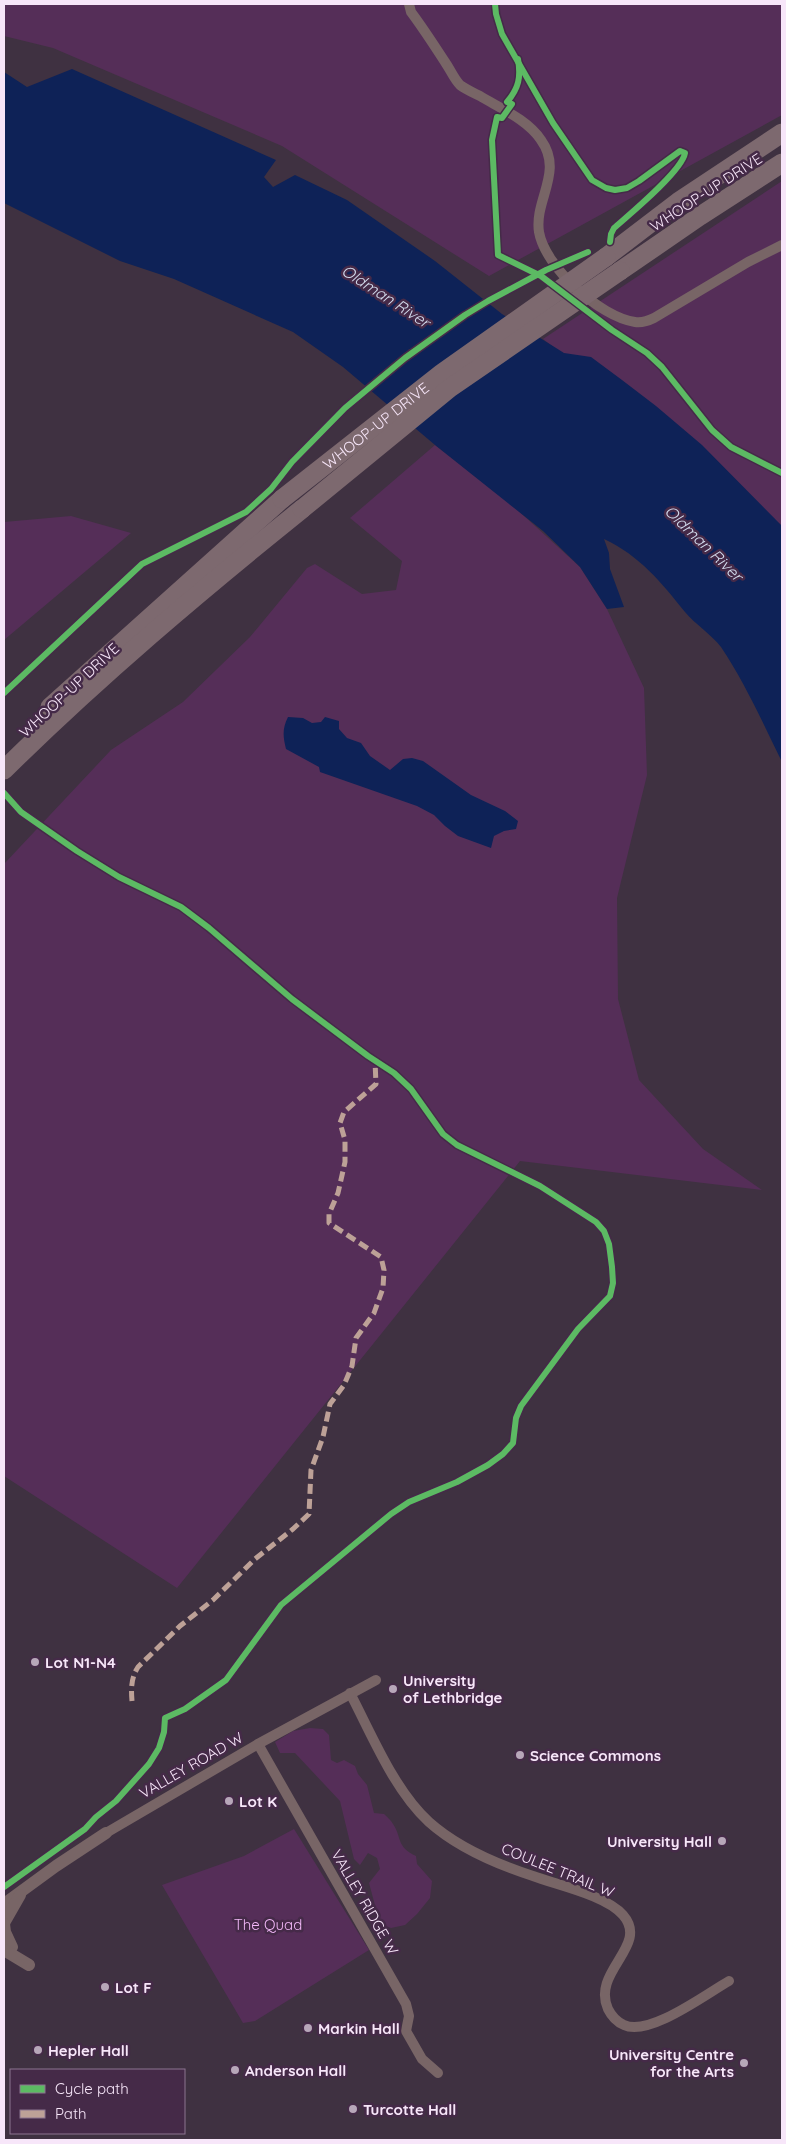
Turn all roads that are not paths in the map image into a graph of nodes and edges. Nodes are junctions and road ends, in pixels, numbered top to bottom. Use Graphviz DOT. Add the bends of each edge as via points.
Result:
graph roads {
  1 [pos="409,4"];
  2 [pos="782,133"];
  3 [pos="782,143"];
  4 [pos="782,163"];
  5 [pos="782,245"];
  6 [pos="606,258"];
  7 [pos="4,752"];
  8 [pos="4,770"];
  9 [pos="376,1680"];
  10 [pos="350,1694"];
  11 [pos="258,1744"];
  12 [pos="106,1833"];
  13 [pos="26,1887"];
  14 [pos="4,1904"];
  15 [pos="4,1923"];
  16 [pos="8,1949"];
  17 [pos="29,1965"];
  18 [pos="728,1981"];
  19 [pos="438,2073"];
  1 -- 5 [label="street" via="460,85 507,111 541,138 550,174 539,220 540,234 564,275 595,303 621,318 645,322"];
  2 -- 6 [label="highway" via="678,202"];
  3 -- 6 [label="highway, WHOOP-UP DRIVE"];
  4 -- 8 [label="highway, WHOOP-UP DRIVE, bridge" via="450,388 211,583"];
  6 -- 7 [label="highway, WHOOP-UP DRIVE, bridge" via="442,373 282,499 122,641"];
  9 -- 10 [label="street, VALLEY ROAD W"];
  10 -- 11 [label="street, VALLEY ROAD W"];
  10 -- 18 [label="street, COULEE TRAIL W" via="403,1791 428,1821 478,1854 593,1897 623,1915 628,1924 628,1944 610,1972 604,1994 608,2007 623,2025 644,2027"];
  11 -- 12 [label="street, VALLEY ROAD W"];
  11 -- 19 [label="street, VALLEY RIDGE W" via="406,2004 409,2016 406,2031 422,2059"];
  12 -- 13 [label="street, VALLEY ROAD W"];
  13 -- 14 [label="street, VALLEY ROAD W"];
  13 -- 15 [label="street"];
  15 -- 16 [label="street"];
  16 -- 17 [label="street"];
}
